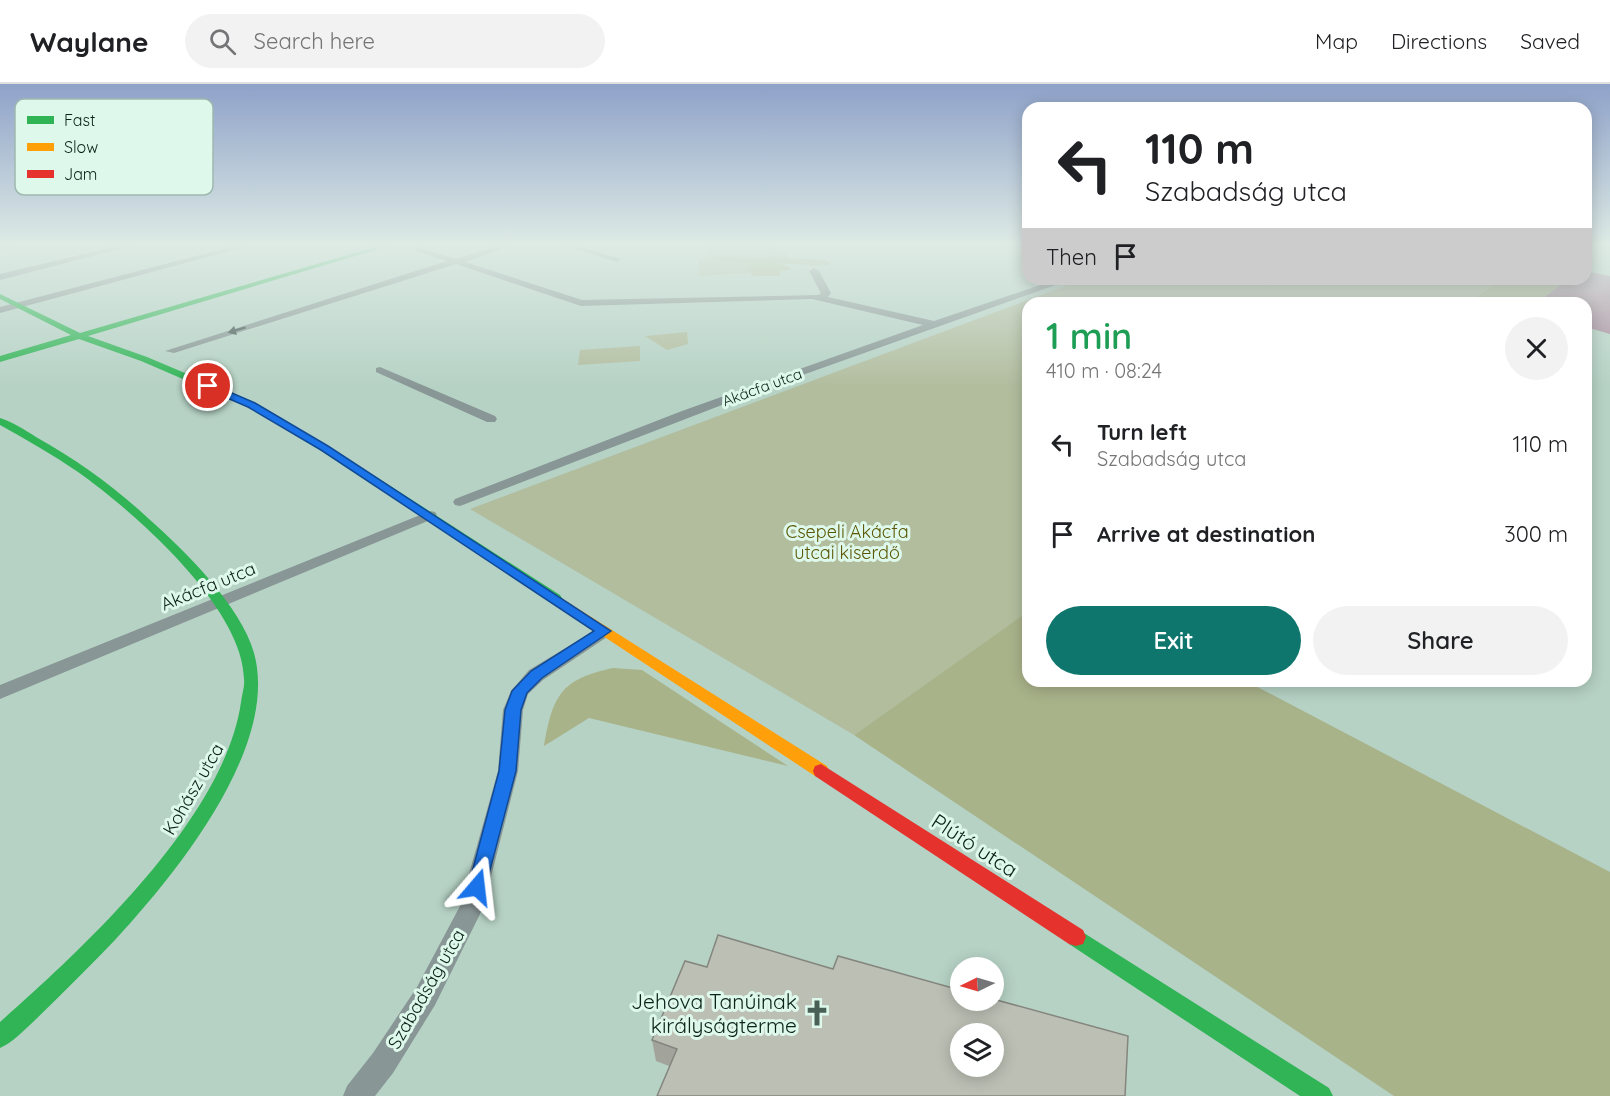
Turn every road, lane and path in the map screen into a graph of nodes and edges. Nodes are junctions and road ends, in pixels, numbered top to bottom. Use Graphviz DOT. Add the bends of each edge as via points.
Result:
graph roads {
  1 [pos="67,292"];
  2 [pos="226,292"];
  3 [pos="357,292"];
  4 [pos="550,292"];
  5 [pos="826,292"];
  6 [pos="1027,292"];
  7 [pos="0,296"];
  8 [pos="822,297"];
  9 [pos="18,305"];
  10 [pos="0,310"];
  11 [pos="133,319"];
  12 [pos="932,324"];
  13 [pos="77,335"];
  14 [pos="101,344"];
  15 [pos="170,351"];
  16 [pos="0,358"];
  17 [pos="380,370"];
  18 [pos="490,419"];
  19 [pos="0,421"];
  20 [pos="460,502"];
  21 [pos="430,515"];
  22 [pos="220,603"];
  23 [pos="604,631"];
  24 [pos="0,692"];
  25 [pos="0,1037"];
  26 [pos="357,1096"];
  27 [pos="1321,1096"];
  1 -- 9 [label="street"];
  2 -- 11 [label="street"];
  3 -- 15 [label="street, one-way"];
  4 -- 8 [label="street" via="588,304"];
  5 -- 8 [label="street"];
  6 -- 12 [label="street, Akácfa utca"];
  7 -- 9 [label="street"];
  8 -- 12 [label="street"];
  9 -- 10 [label="street"];
  9 -- 13 [label="street"];
  11 -- 13 [label="street"];
  11 -- 14 [label="street" via="101,332 97,339"];
  12 -- 20 [label="street, Akácfa utca"];
  13 -- 14 [label="street"];
  13 -- 16 [label="street"];
  14 -- 21 [label="street" via="252,405"];
  17 -- 18 [label="street"];
  19 -- 22 [label="street, Kohász utca" via="106,488 164,540"];
  21 -- 22 [label="street, Akácfa utca"];
  21 -- 23 [label="street"];
  22 -- 24 [label="street, Akácfa utca"];
  22 -- 25 [label="street, Kohász utca" via="246,649 252,680 248,716 234,757 189,833 152,885 49,995"];
  23 -- 26 [label="street, Szabadság utca" via="536,675 520,691 513,710 508,771 471,908 426,996"];
  23 -- 27 [label="street, Plútó utca"];
}
